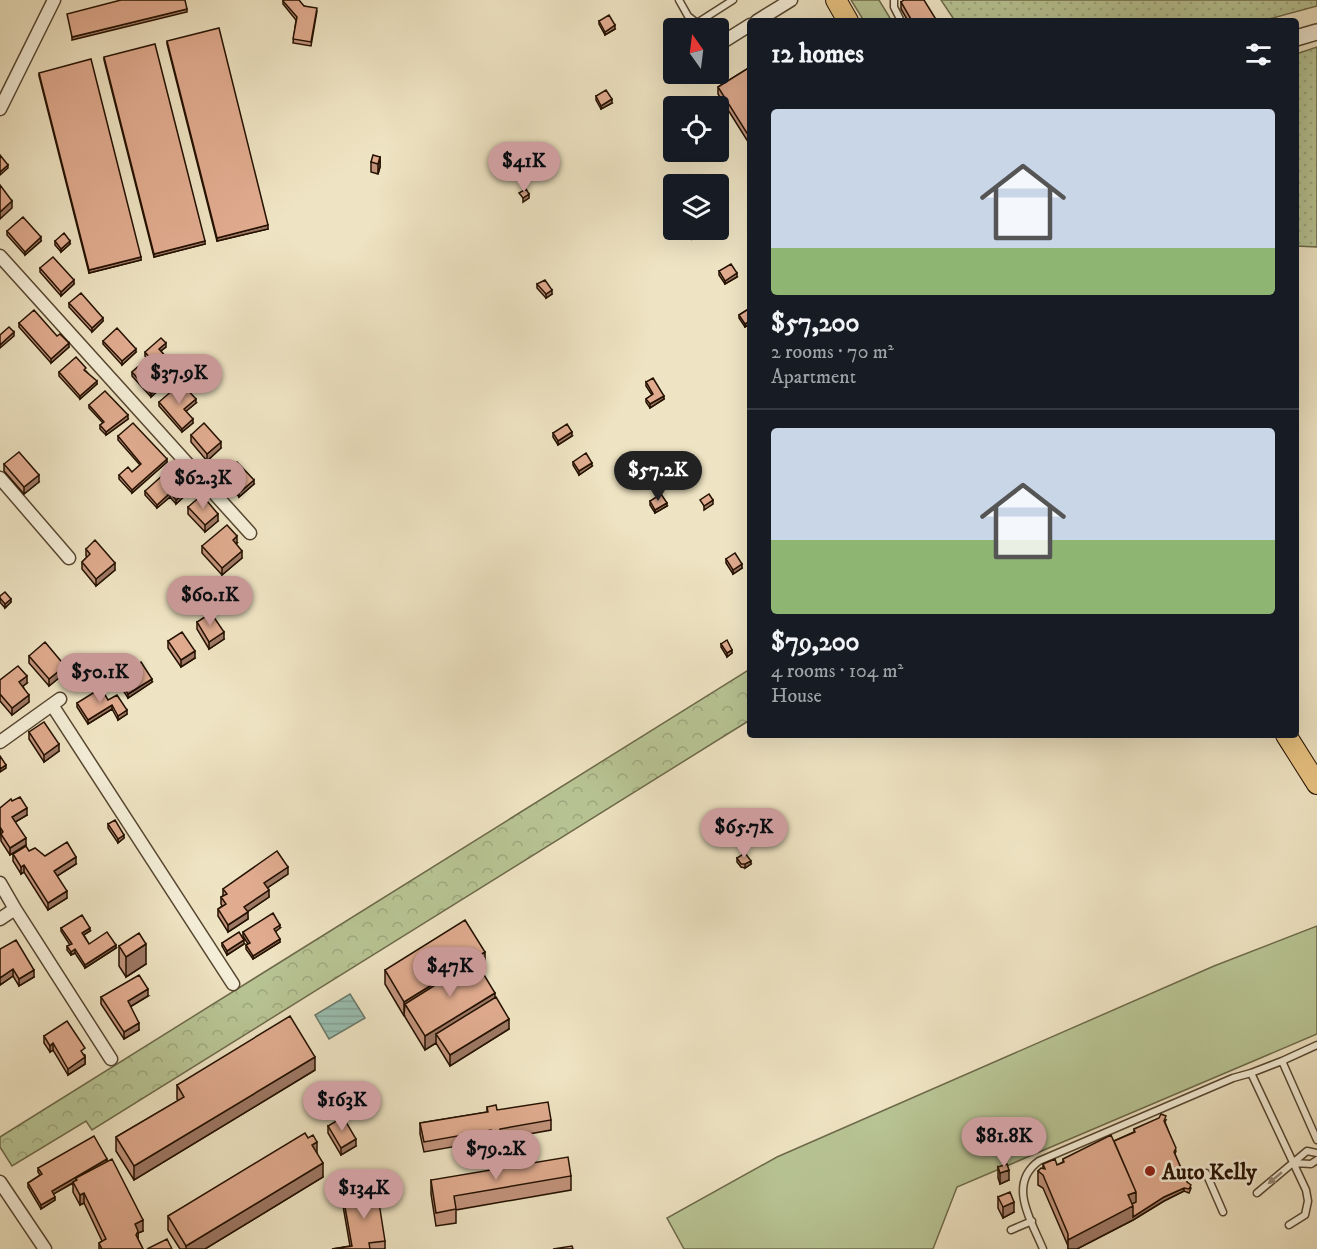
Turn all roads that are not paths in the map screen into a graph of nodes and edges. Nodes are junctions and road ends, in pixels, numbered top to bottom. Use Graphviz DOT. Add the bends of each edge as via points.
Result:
graph roads {
  1 [pos="54,0"];
  2 [pos="679,0"];
  3 [pos="733,0"];
  4 [pos="791,0"];
  5 [pos="836,0"];
  6 [pos="894,0"];
  7 [pos="690,18"];
  8 [pos="709,18"];
  9 [pos="763,18"];
  10 [pos="846,18"];
  11 [pos="900,18"];
  12 [pos="747,28"];
  13 [pos="1317,32"];
  14 [pos="1299,37"];
  15 [pos="729,39"];
  16 [pos="0,109"];
  17 [pos="0,256"];
  18 [pos="0,478"];
  19 [pos="250,533"];
  20 [pos="69,558"];
  21 [pos="1288,738"];
  22 [pos="0,742"];
  23 [pos="1317,784"];
  24 [pos="0,883"];
  25 [pos="15,909"];
  26 [pos="0,919"];
  27 [pos="233,984"];
  28 [pos="1317,1045"];
  29 [pos="111,1059"];
  30 [pos="1282,1061"];
  31 [pos="1251,1073"];
  32 [pos="1317,1140"];
  33 [pos="1317,1154"];
  34 [pos="1317,1160"];
  35 [pos="1294,1163"];
  36 [pos="1206,1173"];
  37 [pos="1,1185"];
  38 [pos="1257,1193"];
  39 [pos="1223,1212"];
  40 [pos="1032,1221"];
  41 [pos="1289,1225"];
  42 [pos="1011,1230"];
  43 [pos="45,1249"];
  44 [pos="1043,1249"];
  1 -- 16 [label="street"];
  2 -- 7 [label="lane"];
  3 -- 8 [label="lane"];
  4 -- 9 [label="street"];
  5 -- 10 [label="main road"];
  6 -- 11 [label="lane"];
  12 -- 15 [label="street"];
  13 -- 14 [label="street"];
  17 -- 19 [label="street"];
  18 -- 20 [label="street"];
  21 -- 23 [label="main road"];
  22 -- 27 [label="street" via="56,702"];
  24 -- 25 [label="street"];
  25 -- 26 [label="street"];
  25 -- 29 [label="street"];
  28 -- 30 [label="lane"];
  30 -- 31 [label="lane"];
  30 -- 32 [label="lane"];
  31 -- 35 [label="lane"];
  31 -- 40 [label="lane" via="1030,1167 1022,1188"];
  33 -- 35 [label="lane" via="1307,1151"];
  34 -- 35 [label="lane" via="1311,1164"];
  35 -- 38 [label="lane, one-way"];
  35 -- 41 [label="lane" via="1308,1201 1305,1215"];
  36 -- 39 [label="lane"];
  37 -- 43 [label="street"];
  40 -- 42 [label="lane"];
  40 -- 44 [label="lane"];
}
